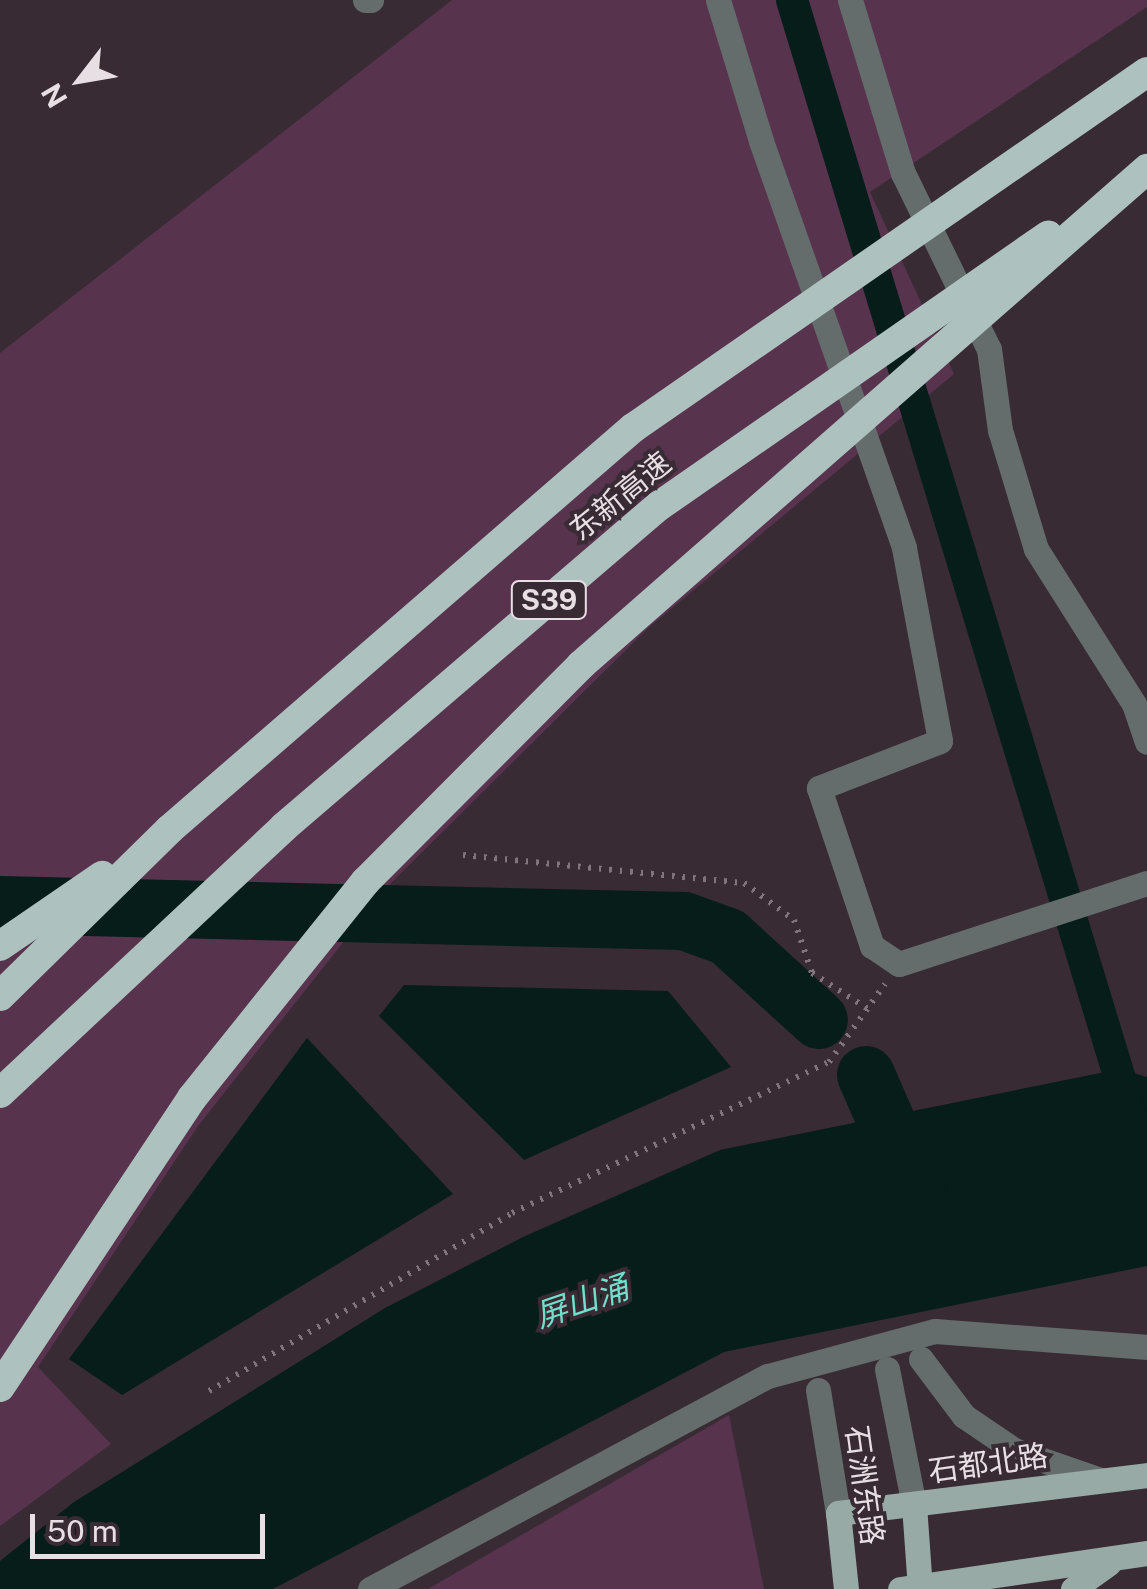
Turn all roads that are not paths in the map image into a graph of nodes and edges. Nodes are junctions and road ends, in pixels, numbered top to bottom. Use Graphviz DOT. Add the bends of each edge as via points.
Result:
graph roads {
  1 [pos="718,0"];
  2 [pos="850,0"];
  3 [pos="1147,72"];
  4 [pos="1147,168"];
  5 [pos="1147,742"];
  6 [pos="170,829"];
  7 [pos="1140,885"];
  8 [pos="0,946"];
  9 [pos="0,996"];
  10 [pos="0,1093"];
  11 [pos="1147,1346"];
  12 [pos="921,1359"];
  13 [pos="887,1370"];
  14 [pos="0,1387"];
  15 [pos="818,1390"];
  16 [pos="1147,1475"];
  17 [pos="1100,1480"];
  18 [pos="914,1506"];
  19 [pos="838,1513"];
  20 [pos="1147,1553"];
  21 [pos="1113,1560"];
  22 [pos="913,1588"];
  23 [pos="370,1589"];
  24 [pos="846,1589"];
  25 [pos="1073,1589"];
  1 -- 7 [label="street" via="760,141 904,548 940,741 819,788 872,946 900,964"];
  2 -- 5 [label="street" via="903,173 989,349 1000,430 1036,550 1134,704"];
  3 -- 6 [label="highway, 东新高速 / S39, bridge" via="634,428"];
  4 -- 10 [label="highway, 东新高速 / S39, bridge" via="659,506 284,827"];
  4 -- 14 [label="highway, bridge" via="581,665 378,868 192,1098"];
  6 -- 8 [label="highway"];
  6 -- 9 [label="highway, 东新高速 / S39"];
  11 -- 23 [label="street" via="935,1331 768,1376"];
  12 -- 17 [label="street" via="964,1416 1014,1450"];
  13 -- 18 [label="street, 石洲东路"];
  15 -- 19 [label="street, 石洲东路"];
  16 -- 17 [label="main road, 石都北路"];
  17 -- 18 [label="main road, 石都北路"];
  18 -- 19 [label="main road, 石都北路"];
  18 -- 22 [label="main road, 石洲东路"];
  19 -- 24 [label="main road, 石洲东路"];
  20 -- 21 [label="main road"];
  21 -- 22 [label="main road"];
  21 -- 25 [label="main road"];
}
